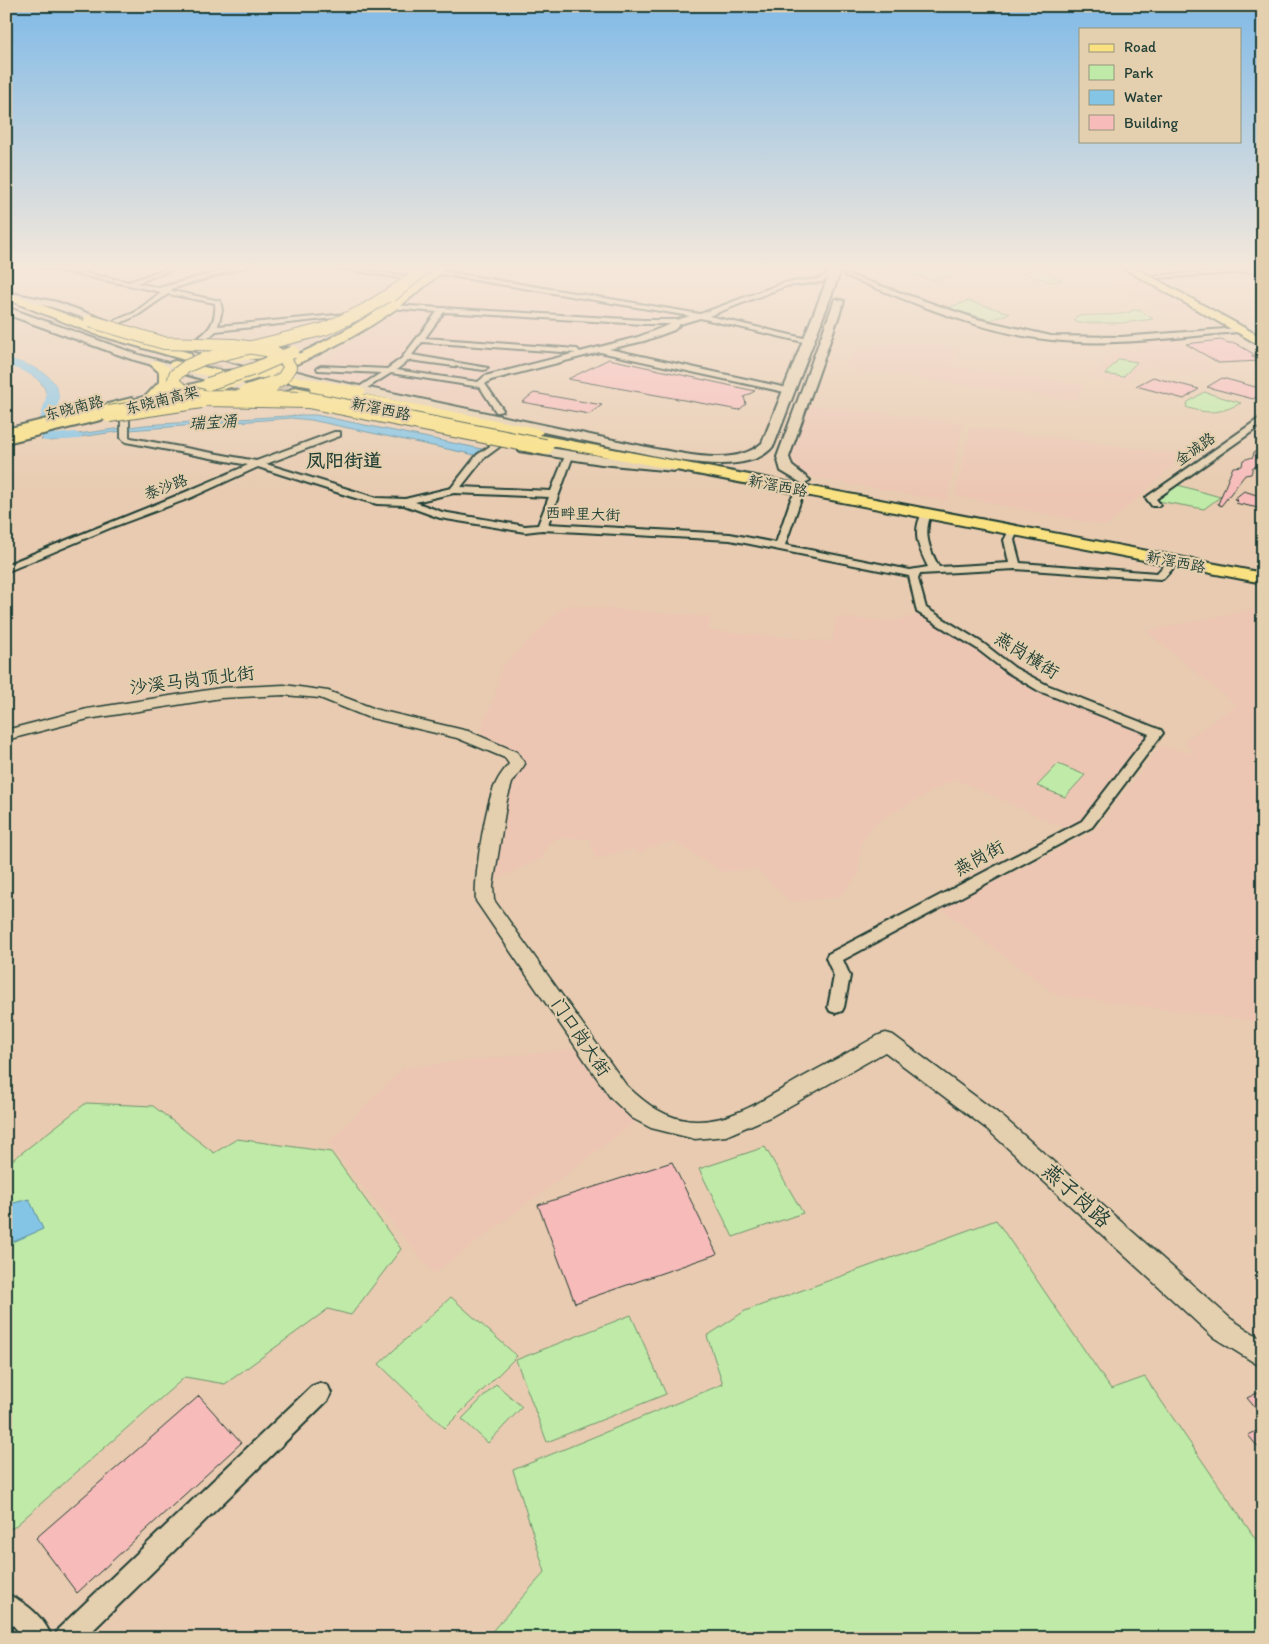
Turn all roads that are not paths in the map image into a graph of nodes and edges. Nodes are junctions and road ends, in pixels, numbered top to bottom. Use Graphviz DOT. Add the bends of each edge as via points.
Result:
graph roads {
  1 [pos="96,342"];
  2 [pos="122,342"];
  3 [pos="132,342"];
  4 [pos="149,342"];
  5 [pos="160,342"];
  6 [pos="202,342"];
  7 [pos="273,342"];
  8 [pos="306,342"];
  9 [pos="312,342"];
  10 [pos="323,342"];
  11 [pos="330,342"];
  12 [pos="419,342"];
  13 [pos="444,342"];
  14 [pos="628,342"];
  15 [pos="809,342"];
  16 [pos="823,342"];
  17 [pos="599,350"];
  18 [pos="286,352"];
  19 [pos="590,352"];
  20 [pos="218,355"];
  21 [pos="301,356"];
  22 [pos="180,357"];
  23 [pos="407,357"];
  24 [pos="156,364"];
  25 [pos="321,368"];
  26 [pos="484,368"];
  27 [pos="272,369"];
  28 [pos="257,370"];
  29 [pos="390,371"];
  30 [pos="224,380"];
  31 [pos="482,385"];
  32 [pos="302,388"];
  33 [pos="359,391"];
  34 [pos="789,391"];
  35 [pos="204,392"];
  36 [pos="262,392"];
  37 [pos="152,397"];
  38 [pos="500,410"];
  39 [pos="1263,420"];
  40 [pos="119,422"];
  41 [pos="6,434"];
  42 [pos="337,434"];
  43 [pos="6,440"];
  44 [pos="499,443"];
  45 [pos="569,456"];
  46 [pos="679,462"];
  47 [pos="257,464"];
  48 [pos="802,485"];
  49 [pos="454,490"];
  50 [pos="553,494"];
  51 [pos="405,502"];
  52 [pos="1155,504"];
  53 [pos="926,514"];
  54 [pos="542,527"];
  55 [pos="1013,531"];
  56 [pos="780,546"];
  57 [pos="1174,561"];
  58 [pos="1016,566"];
  59 [pos="1263,567"];
  60 [pos="6,569"];
  61 [pos="935,570"];
  62 [pos="914,573"];
  63 [pos="1258,578"];
  64 [pos="1157,733"];
  65 [pos="6,735"];
  66 [pos="469,737"];
  67 [pos="836,1006"];
  68 [pos="886,1041"];
  69 [pos="1263,1355"];
  70 [pos="320,1393"];
  71 [pos="6,1606"];
  72 [pos="40,1638"];
  73 [pos="67,1638"];
  1 -- 24 [label="main road"];
  2 -- 22 [label="highway"];
  3 -- 22 [label="highway"];
  4 -- 22 [label="main road"];
  5 -- 40 [label="highway, bridge" via="247,346 281,355 290,364 287,373 278,381 248,393"];
  6 -- 22 [label="street"];
  7 -- 46 [label="highway, bridge" via="193,363 178,372 173,378 173,385 184,393 204,398 308,400 545,447"];
  8 -- 18 [label="main road"];
  9 -- 41 [label="highway, 东晓南高架, bridge" via="254,369 176,393"];
  10 -- 40 [label="highway, 东晓南高架, bridge" via="296,356"];
  11 -- 21 [label="main road"];
  12 -- 23 [label="street"];
  13 -- 19 [label="street"];
  14 -- 17 [label="street"];
  15 -- 34 [label="main road"];
  16 -- 48 [label="main road" via="782,457 786,468"];
  17 -- 19 [label="street"];
  17 -- 34 [label="street"];
  18 -- 20 [label="main road"];
  18 -- 21 [label="main road" via="290,356"];
  18 -- 28 [label="main road"];
  19 -- 31 [label="street" via="488,378"];
  20 -- 22 [label="main road"];
  20 -- 28 [label="main road"];
  21 -- 27 [label="main road"];
  21 -- 32 [label="main road" via="297,361"];
  22 -- 24 [label="main road"];
  22 -- 30 [label="main road"];
  23 -- 26 [label="street"];
  23 -- 29 [label="street"];
  24 -- 30 [label="main road"];
  24 -- 37 [label="main road" via="165,370 166,380"];
  25 -- 29 [label="street"];
  27 -- 28 [label="main road"];
  27 -- 30 [label="main road"];
  27 -- 32 [label="main road"];
  28 -- 30 [label="main road"];
  28 -- 32 [label="main road"];
  29 -- 31 [label="street"];
  29 -- 33 [label="street"];
  30 -- 35 [label="main road, 东晓南路"];
  30 -- 36 [label="main road"];
  30 -- 37 [label="main road, 东晓南路"];
  31 -- 38 [label="street"];
  32 -- 33 [label="main road"];
  32 -- 36 [label="main road"];
  32 -- 44 [label="main road"];
  32 -- 46 [label="highway, 新滘西路"];
  33 -- 46 [label="main road" via="588,436"];
  34 -- 46 [label="main road" via="764,450 734,460"];
  35 -- 36 [label="main road"];
  35 -- 40 [label="main road, 东晓南路"];
  37 -- 41 [label="main road, 东晓南路"];
  39 -- 52 [label="street, 金诚路" via="1151,498"];
  40 -- 43 [label="highway, 东晓南高架"];
  40 -- 47 [label="street, 西畔里大街" via="125,438 129,440"];
  42 -- 47 [label="street, 泰沙路"];
  44 -- 45 [label="main road"];
  44 -- 49 [label="street" via="480,457"];
  45 -- 46 [label="main road"];
  45 -- 50 [label="street"];
  46 -- 48 [label="highway, 新滘西路"];
  47 -- 51 [label="street, 西畔里大街" via="377,501"];
  47 -- 60 [label="street, 泰沙路" via="187,496"];
  48 -- 53 [label="highway, 新滘西路"];
  48 -- 56 [label="street"];
  48 -- 59 [label="highway, 新滘西路"];
  49 -- 50 [label="street"];
  49 -- 51 [label="street"];
  50 -- 54 [label="street"];
  51 -- 54 [label="street, 西畔里大街" via="440,515 525,529"];
  53 -- 55 [label="highway, 新滘西路"];
  53 -- 61 [label="street" via="920,526 924,548"];
  54 -- 56 [label="street, 西畔里大街" via="706,535"];
  55 -- 57 [label="highway, 新滘西路"];
  55 -- 58 [label="street" via="1009,540"];
  56 -- 62 [label="street, 西畔里大街"];
  57 -- 58 [label="street, 西畔里大街" via="1160,576"];
  57 -- 63 [label="highway, 新滘西路"];
  58 -- 61 [label="street, 西畔里大街"];
  61 -- 62 [label="street, 西畔里大街"];
  62 -- 64 [label="street, 燕岗横街" via="921,610 980,646 1011,670 1043,688"];
  64 -- 67 [label="street, 燕岗街" via="1087,824 938,900 834,958 842,976"];
  65 -- 66 [label="street, 沙溪马岗顶北街" via="87,714 221,693 284,690 323,694 373,714"];
  66 -- 68 [label="street, 门口岗大街" via="517,761 500,795 484,886 485,901 605,1073 632,1105 645,1115 659,1122 695,1130 726,1127 764,1110"];
  68 -- 69 [label="street, 燕子岗路" via="995,1122 1222,1328"];
  70 -- 73 [label="street"];
  71 -- 72 [label="street" via="21,1615"];
}
